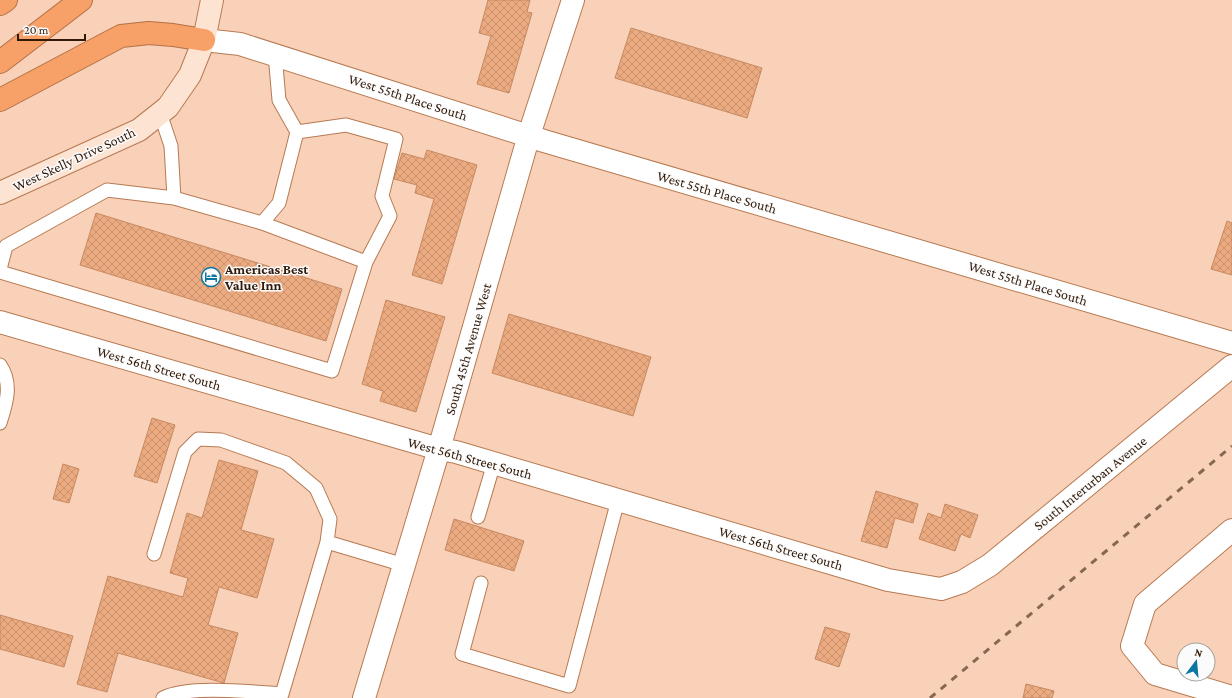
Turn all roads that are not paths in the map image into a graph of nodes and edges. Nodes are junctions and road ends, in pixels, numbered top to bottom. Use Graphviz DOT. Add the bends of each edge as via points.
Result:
graph roads {
  1 [pos="6,0"];
  2 [pos="81,0"];
  3 [pos="212,0"];
  4 [pos="573,0"];
  5 [pos="0,4"];
  6 [pos="204,40"];
  7 [pos="275,54"];
  8 [pos="0,62"];
  9 [pos="0,100"];
  10 [pos="160,113"];
  11 [pos="297,132"];
  12 [pos="529,135"];
  13 [pos="0,193"];
  14 [pos="174,198"];
  15 [pos="262,223"];
  16 [pos="366,262"];
  17 [pos="0,269"];
  18 [pos="0,272"];
  19 [pos="0,322"];
  20 [pos="1232,343"];
  21 [pos="0,365"];
  22 [pos="1232,366"];
  23 [pos="0,424"];
  24 [pos="439,450"];
  25 [pos="494,463"];
  26 [pos="618,500"];
  27 [pos="478,517"];
  28 [pos="1232,530"];
  29 [pos="327,542"];
  30 [pos="154,554"];
  31 [pos="404,565"];
  32 [pos="481,583"];
  33 [pos="941,589"];
  34 [pos="1232,697"];
  35 [pos="163,698"];
  36 [pos="364,698"];
  1 -- 5 [label="highway"];
  2 -- 8 [label="highway"];
  3 -- 6 [label="street, West Skelly Drive South"];
  4 -- 12 [label="street, South 45th Avenue West"];
  6 -- 7 [label="street, West 55th Place South" via="240,44"];
  6 -- 9 [label="highway" via="149,33 121,36"];
  6 -- 10 [label="street, West Skelly Drive South" via="190,75 168,107"];
  7 -- 11 [label="lane" via="279,100"];
  7 -- 12 [label="street, West 55th Place South"];
  10 -- 13 [label="street, West Skelly Drive South" via="139,130"];
  10 -- 14 [label="lane" via="171,146"];
  11 -- 15 [label="lane" via="279,202"];
  11 -- 16 [label="lane" via="346,125 396,139 382,196 390,216"];
  12 -- 20 [label="street, West 55th Place South" via="711,191"];
  12 -- 24 [label="street, South 45th Avenue West"];
  14 -- 15 [label="lane"];
  14 -- 17 [label="lane" via="107,190 6,246"];
  15 -- 16 [label="lane"];
  16 -- 18 [label="lane" via="332,371"];
  19 -- 24 [label="street, West 56th Street South"];
  21 -- 23 [label="lane" via="8,397"];
  22 -- 33 [label="street, South Interurban Avenue" via="990,564 962,582"];
  24 -- 25 [label="street, West 56th Street South"];
  24 -- 31 [label="street, South 45th Avenue West"];
  25 -- 26 [label="street, West 56th Street South"];
  25 -- 27 [label="lane"];
  26 -- 32 [label="lane" via="569,686 462,654"];
  26 -- 33 [label="street, West 56th Street South" via="888,580"];
  28 -- 34 [label="street" via="1145,604 1132,646 1155,674"];
  29 -- 30 [label="lane" via="330,519 316,488 286,463 221,440 198,439 185,452"];
  29 -- 31 [label="lane"];
  29 -- 35 [label="lane" via="282,694 227,691 173,693"];
  31 -- 36 [label="street, South 45th Avenue West"];
}
